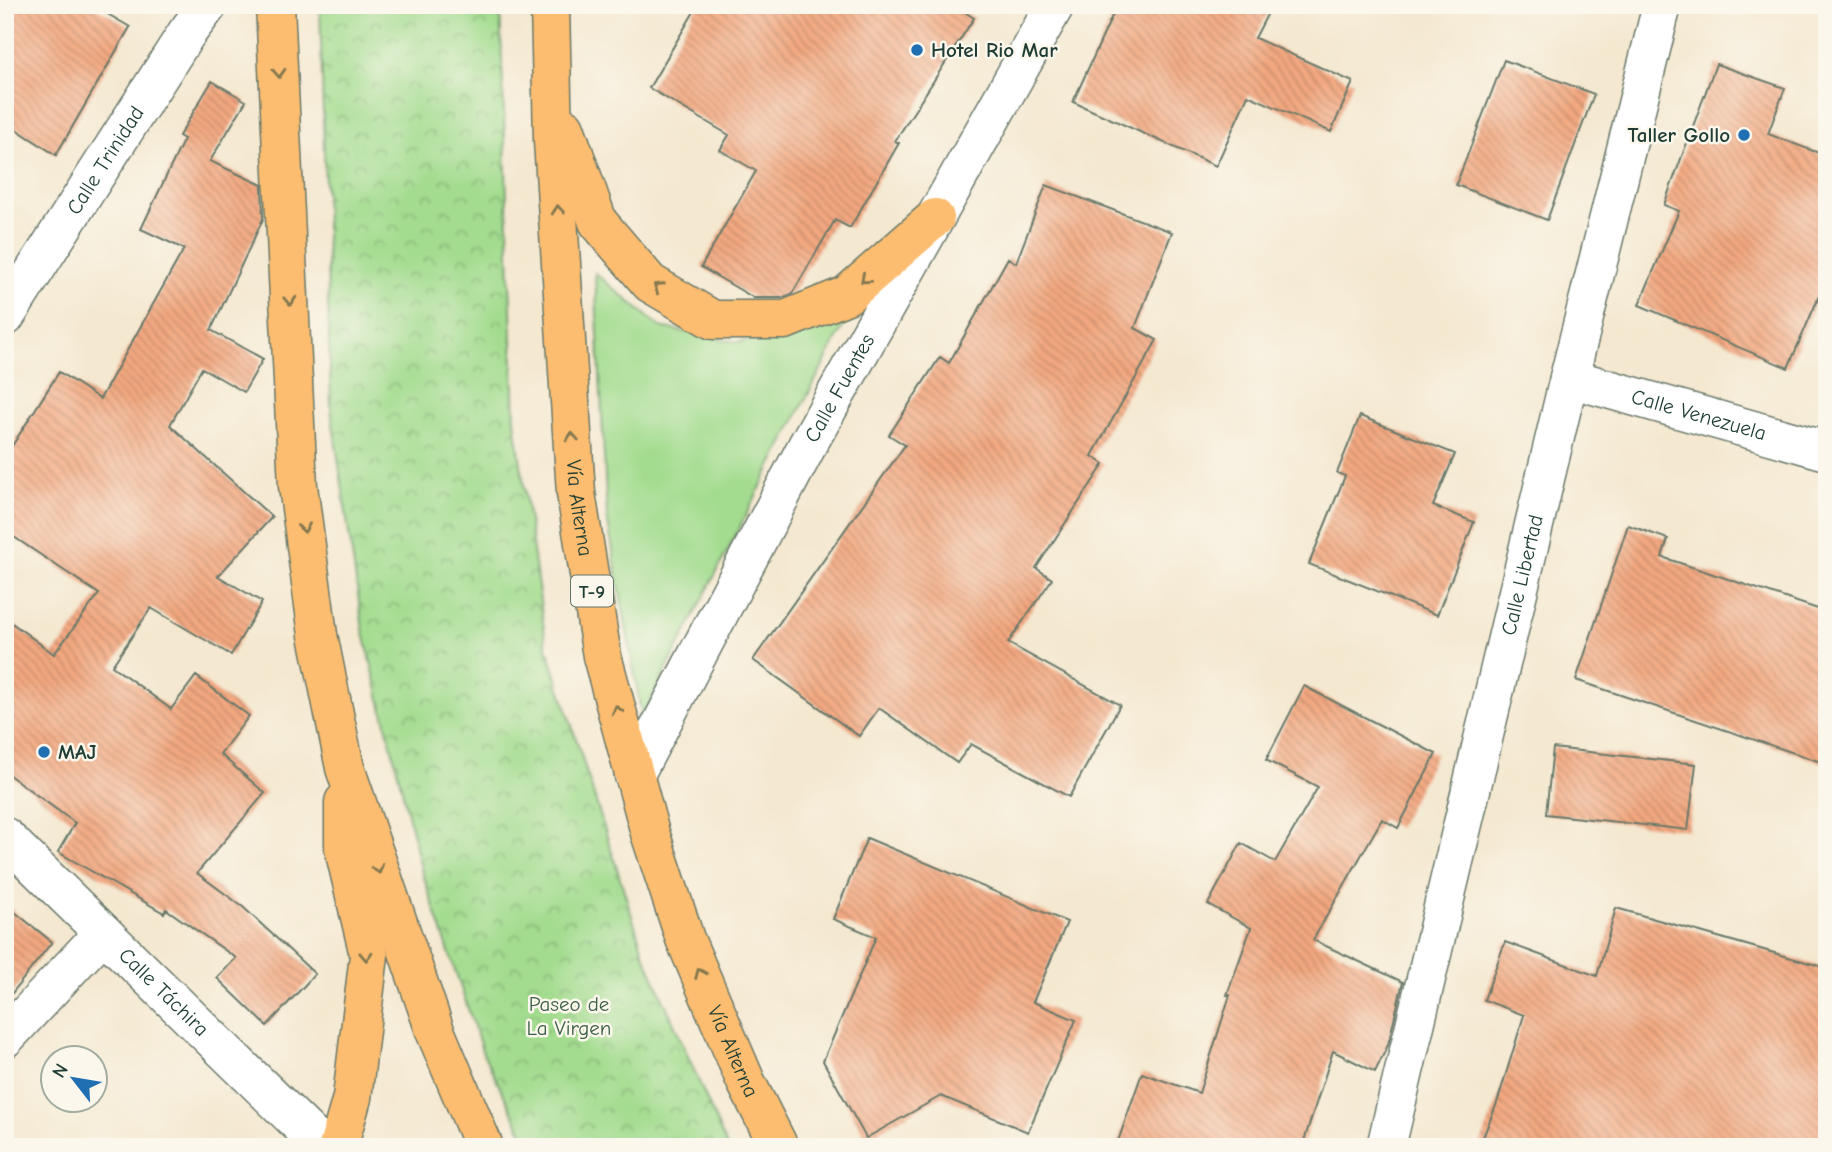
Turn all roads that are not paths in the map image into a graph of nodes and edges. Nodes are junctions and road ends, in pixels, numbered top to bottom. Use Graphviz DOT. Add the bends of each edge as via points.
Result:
graph roads {
  1 [pos="208,5"];
  2 [pos="275,5"];
  3 [pos="550,5"];
  4 [pos="1055,5"];
  5 [pos="1662,5"];
  6 [pos="552,93"];
  7 [pos="935,218"];
  8 [pos="5,317"];
  9 [pos="1569,378"];
  10 [pos="1827,451"];
  11 [pos="345,768"];
  12 [pos="634,776"];
  13 [pos="5,838"];
  14 [pos="103,933"];
  15 [pos="5,1038"];
  16 [pos="324,1147"];
  17 [pos="338,1147"];
  18 [pos="484,1147"];
  19 [pos="779,1147"];
  20 [pos="1386,1147"];
  1 -- 8 [label="street, Calle Trinidad"];
  2 -- 11 [label="highway, one-way" via="298,486 318,635"];
  3 -- 6 [label="highway, Vía Alterna / T-9"];
  4 -- 7 [label="street, Calle Fuentes"];
  5 -- 9 [label="street, Calle Libertad"];
  7 -- 6 [label="highway, one-way" via="847,295 785,320 713,320 650,282 598,222"];
  12 -- 6 [label="highway, Vía Alterna / T-9, one-way" via="602,656 576,493"];
  7 -- 12 [label="street, Calle Fuentes" via="808,444"];
  9 -- 10 [label="street, Calle Venezuela"];
  9 -- 20 [label="street, Calle Libertad"];
  11 -- 17 [label="highway, one-way" via="344,849 369,955 352,1098"];
  11 -- 18 [label="highway, one-way" via="435,1031"];
  19 -- 12 [label="highway, Vía Alterna / T-9, one-way" via="685,939"];
  13 -- 14 [label="street, Calle Táchira"];
  14 -- 15 [label="street"];
  14 -- 16 [label="street, Calle Táchira"];
}
